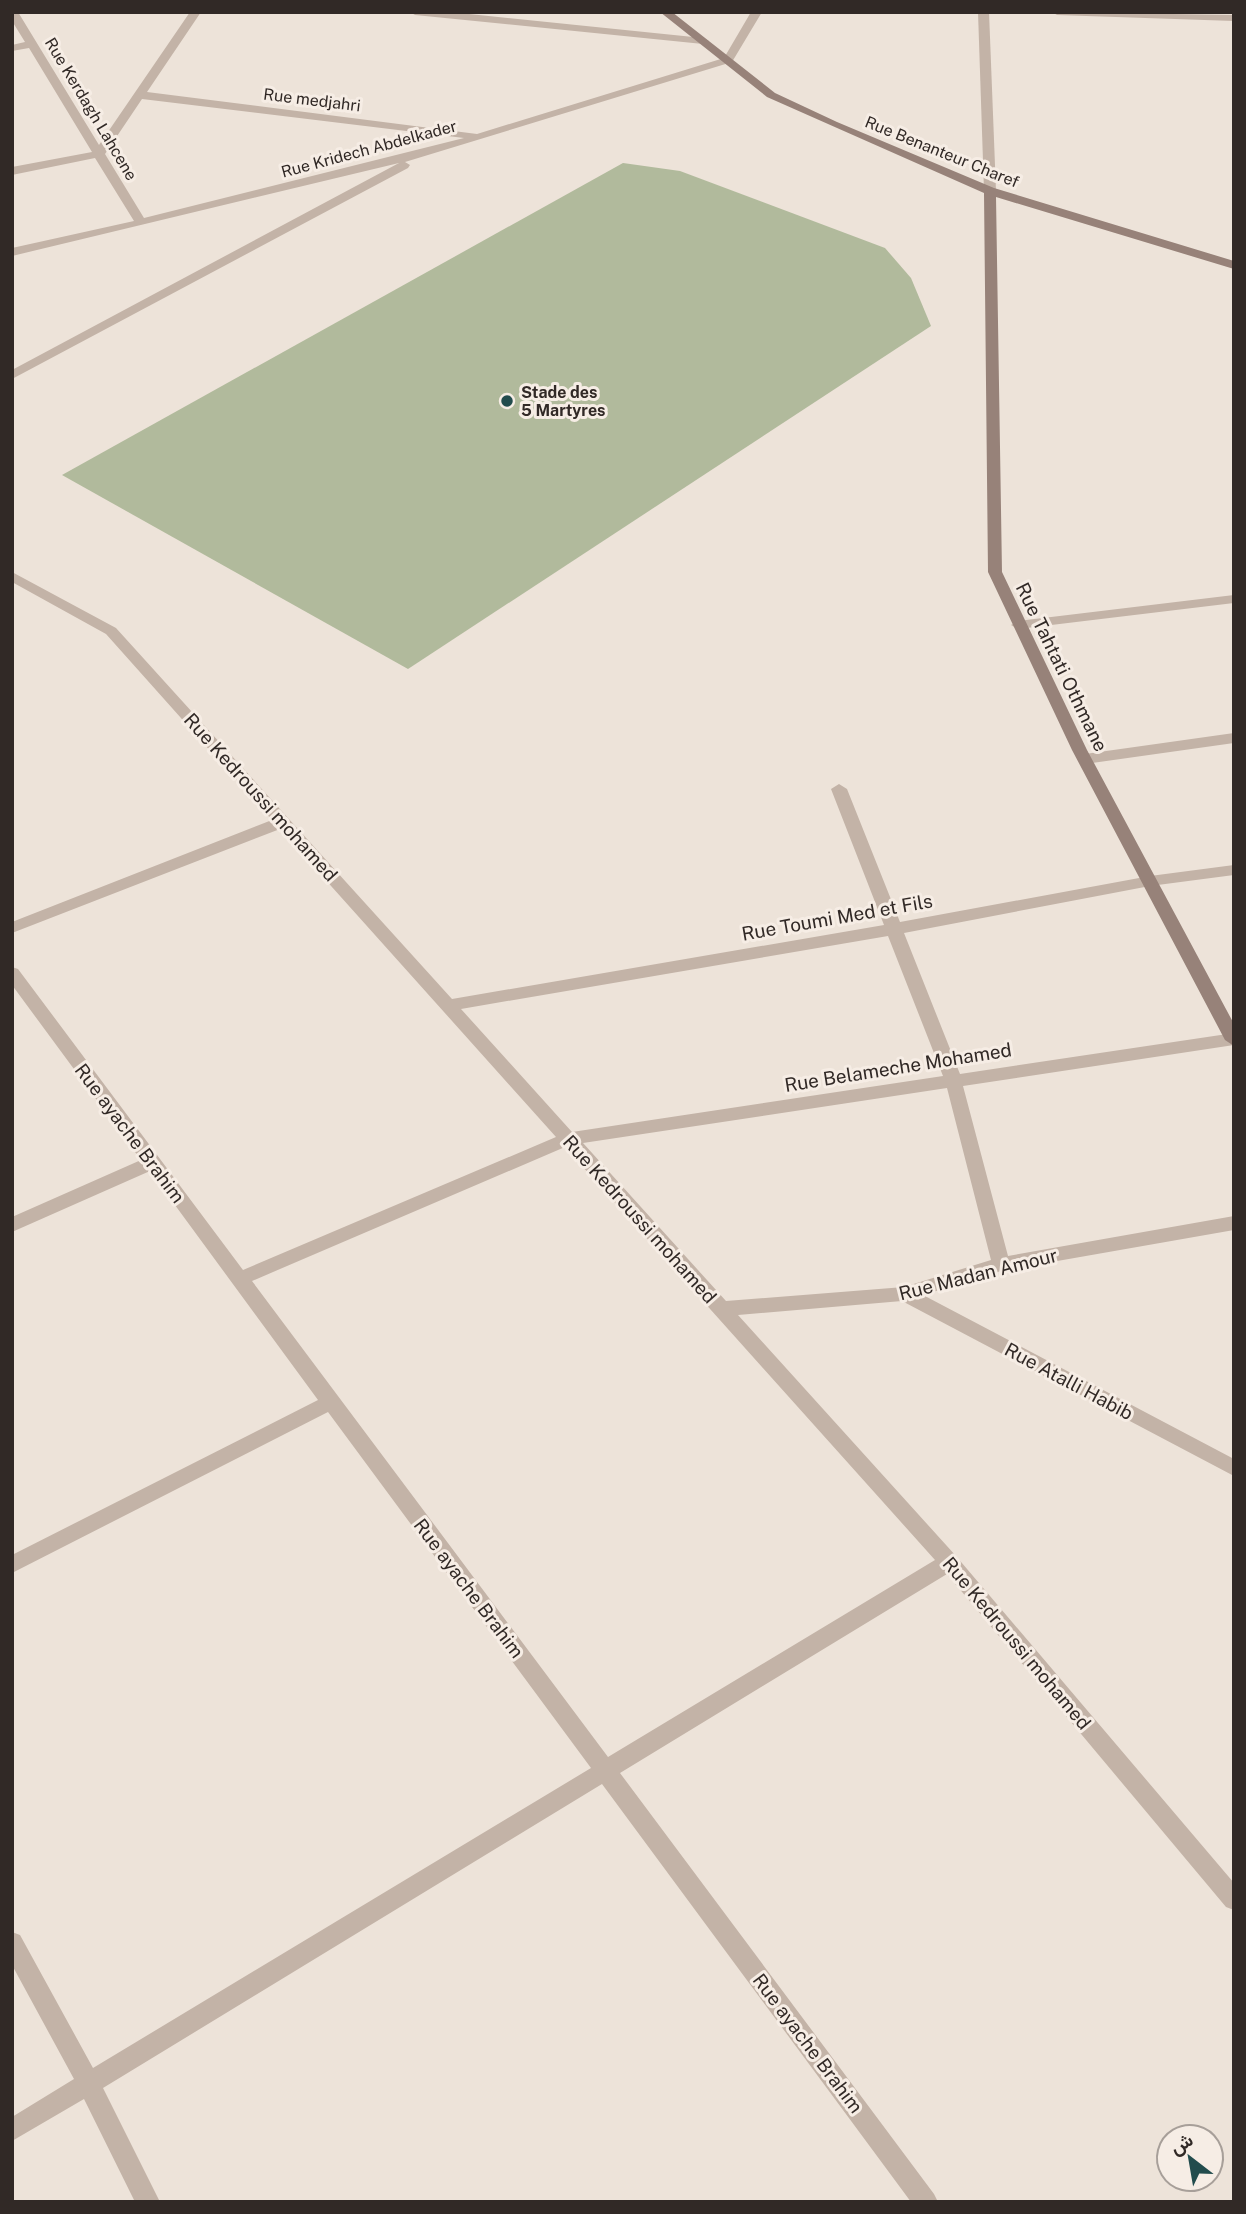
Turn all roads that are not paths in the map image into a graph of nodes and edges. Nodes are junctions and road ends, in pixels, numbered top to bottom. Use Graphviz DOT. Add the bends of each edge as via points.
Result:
graph roads {
  1 [pos="12,12"];
  2 [pos="196,12"];
  3 [pos="415,12"];
  4 [pos="665,12"];
  5 [pos="757,12"];
  6 [pos="983,12"];
  7 [pos="1057,12"];
  8 [pos="1234,18"];
  9 [pos="703,41"];
  10 [pos="33,44"];
  11 [pos="12,48"];
  12 [pos="728,60"];
  13 [pos="139,95"];
  14 [pos="481,136"];
  15 [pos="429,152"];
  16 [pos="99,154"];
  17 [pos="12,171"];
  18 [pos="990,191"];
  19 [pos="141,223"];
  20 [pos="12,252"];
  21 [pos="1234,265"];
  22 [pos="12,375"];
  23 [pos="12,576"];
  24 [pos="1234,598"];
  25 [pos="1018,625"];
  26 [pos="1234,738"];
  27 [pos="1085,759"];
  28 [pos="838,789"];
  29 [pos="283,822"];
  30 [pos="1234,870"];
  31 [pos="1150,881"];
  32 [pos="12,928"];
  33 [pos="894,929"];
  34 [pos="12,973"];
  35 [pos="448,1005"];
  36 [pos="1234,1039"];
  37 [pos="953,1079"];
  38 [pos="568,1139"];
  39 [pos="152,1163"];
  40 [pos="1234,1223"];
  41 [pos="12,1225"];
  42 [pos="1001,1264"];
  43 [pos="239,1279"];
  44 [pos="904,1294"];
  45 [pos="721,1309"];
  46 [pos="331,1402"];
  47 [pos="1234,1468"];
  48 [pos="949,1562"];
  49 [pos="12,1565"];
  50 [pos="605,1770"];
  51 [pos="1234,1900"];
  52 [pos="12,1942"];
  53 [pos="88,2082"];
  54 [pos="12,2130"];
  55 [pos="148,2202"];
  56 [pos="926,2202"];
  1 -- 10 [label="street, Rue Kerdagh Lahcene"];
  2 -- 13 [label="street"];
  3 -- 9 [label="street"];
  4 -- 9 [label="main road, Rue Benanteur Charef"];
  5 -- 12 [label="street"];
  6 -- 18 [label="street"];
  7 -- 8 [label="street"];
  9 -- 12 [label="main road, Rue Benanteur Charef"];
  10 -- 11 [label="street"];
  10 -- 16 [label="street, Rue Kerdagh Lahcene"];
  12 -- 14 [label="street, Rue Kridech Abdelkader"];
  12 -- 18 [label="main road, Rue Benanteur Charef" via="771,95"];
  13 -- 14 [label="street, Rue medjahri"];
  13 -- 16 [label="street"];
  14 -- 15 [label="street, Rue Kridech Abdelkader"];
  15 -- 19 [label="street, Rue Kridech Abdelkader"];
  15 -- 22 [label="street"];
  16 -- 17 [label="street"];
  16 -- 19 [label="street, Rue Kerdagh Lahcene"];
  18 -- 21 [label="main road, Rue Benanteur Charef"];
  18 -- 25 [label="main road, Rue Tahtati Othmane" via="995,572"];
  19 -- 20 [label="street, Rue Kridech Abdelkader"];
  23 -- 29 [label="street, Rue Kedroussi mohamed" via="111,631"];
  24 -- 25 [label="street"];
  25 -- 27 [label="main road, Rue Tahtati Othmane"];
  26 -- 27 [label="street"];
  27 -- 31 [label="main road, Rue Tahtati Othmane"];
  28 -- 33 [label="street"];
  29 -- 32 [label="street"];
  29 -- 35 [label="street, Rue Kedroussi mohamed"];
  30 -- 31 [label="street, Rue Toumi Med et Fils"];
  31 -- 33 [label="street, Rue Toumi Med et Fils"];
  31 -- 36 [label="main road, Rue Tahtati Othmane"];
  33 -- 35 [label="street, Rue Toumi Med et Fils"];
  33 -- 37 [label="street"];
  34 -- 39 [label="street, Rue ayache Brahim"];
  35 -- 38 [label="street, Rue Kedroussi mohamed"];
  36 -- 37 [label="street, Rue Belameche Mohamed"];
  37 -- 38 [label="street, Rue Belameche Mohamed"];
  37 -- 42 [label="street"];
  38 -- 43 [label="street, Rue Belameche Mohamed"];
  38 -- 45 [label="street, Rue Kedroussi mohamed"];
  39 -- 41 [label="street"];
  39 -- 43 [label="street, Rue ayache Brahim"];
  40 -- 42 [label="street, Rue Madan Amour"];
  42 -- 44 [label="street, Rue Madan Amour"];
  43 -- 46 [label="street, Rue ayache Brahim"];
  44 -- 45 [label="street, Rue Madan Amour"];
  44 -- 47 [label="street, Rue Atalli Habib"];
  45 -- 48 [label="street, Rue Kedroussi mohamed"];
  46 -- 49 [label="street"];
  46 -- 50 [label="street, Rue ayache Brahim"];
  48 -- 50 [label="street"];
  48 -- 51 [label="street, Rue Kedroussi mohamed"];
  50 -- 53 [label="street"];
  50 -- 56 [label="street, Rue ayache Brahim"];
  52 -- 53 [label="street"];
  53 -- 54 [label="street"];
  53 -- 55 [label="street"];
}
